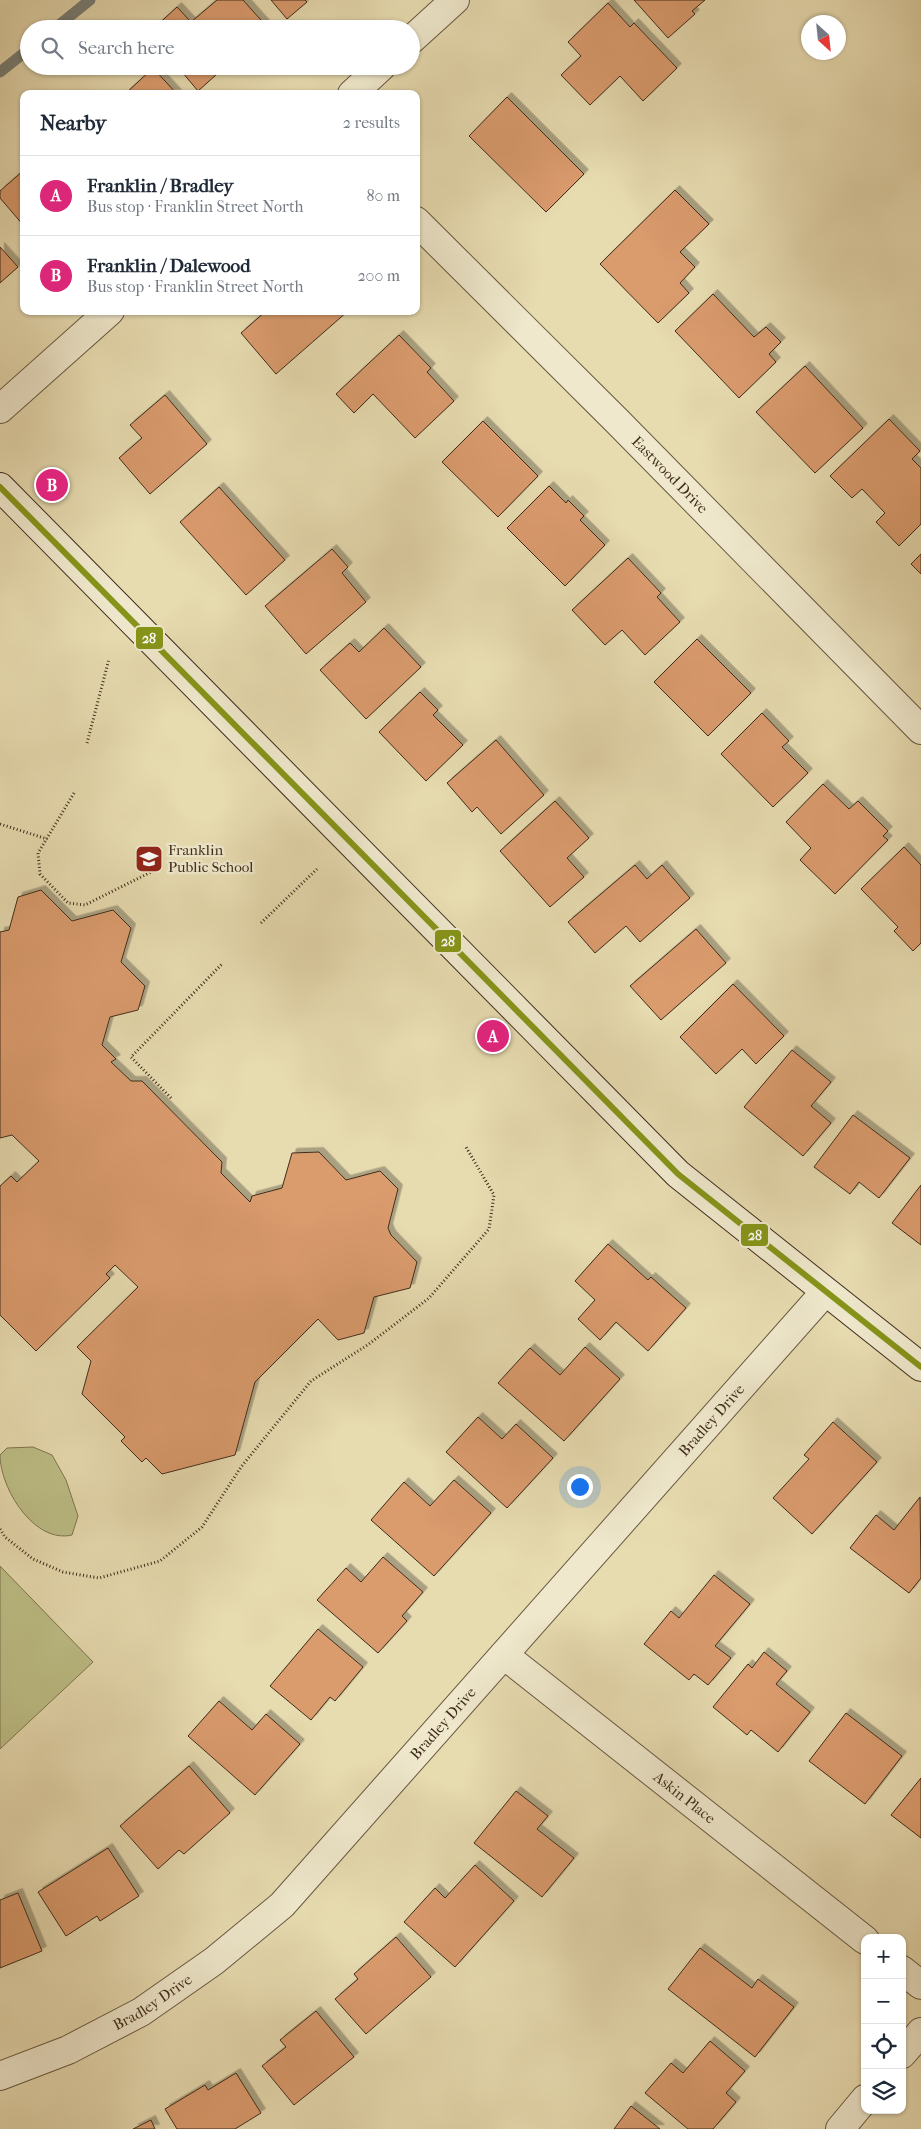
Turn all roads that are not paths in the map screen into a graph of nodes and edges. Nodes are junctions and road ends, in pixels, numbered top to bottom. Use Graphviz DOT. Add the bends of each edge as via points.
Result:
graph roads {
  1 [pos="455,0"];
  2 [pos="420,32"];
  3 [pos="372,75"];
  4 [pos="356,90"];
  5 [pos="420,225"];
  6 [pos="106,315"];
  7 [pos="0,409"];
  8 [pos="0,487"];
  9 [pos="921,730"];
  10 [pos="825,1292"];
  11 [pos="921,1367"];
  12 [pos="504,1655"];
  13 [pos="861,1937"];
  14 [pos="906,1973"];
  15 [pos="921,1986"];
  16 [pos="921,2032"];
  17 [pos="906,2049"];
  18 [pos="0,2076"];
  19 [pos="861,2105"];
  20 [pos="840,2129"];
  1 -- 2 [label="street"];
  3 -- 4 [label="street"];
  5 -- 9 [label="street, Eastwood Drive"];
  6 -- 7 [label="street"];
  8 -- 10 [label="street" via="678,1174"];
  10 -- 11 [label="street"];
  10 -- 12 [label="street, Bradley Drive"];
  12 -- 13 [label="street, Askin Place"];
  12 -- 18 [label="street, Bradley Drive" via="282,1905 214,1961 141,2012 68,2050"];
  14 -- 15 [label="street"];
  16 -- 17 [label="street"];
  19 -- 20 [label="street"];
}
